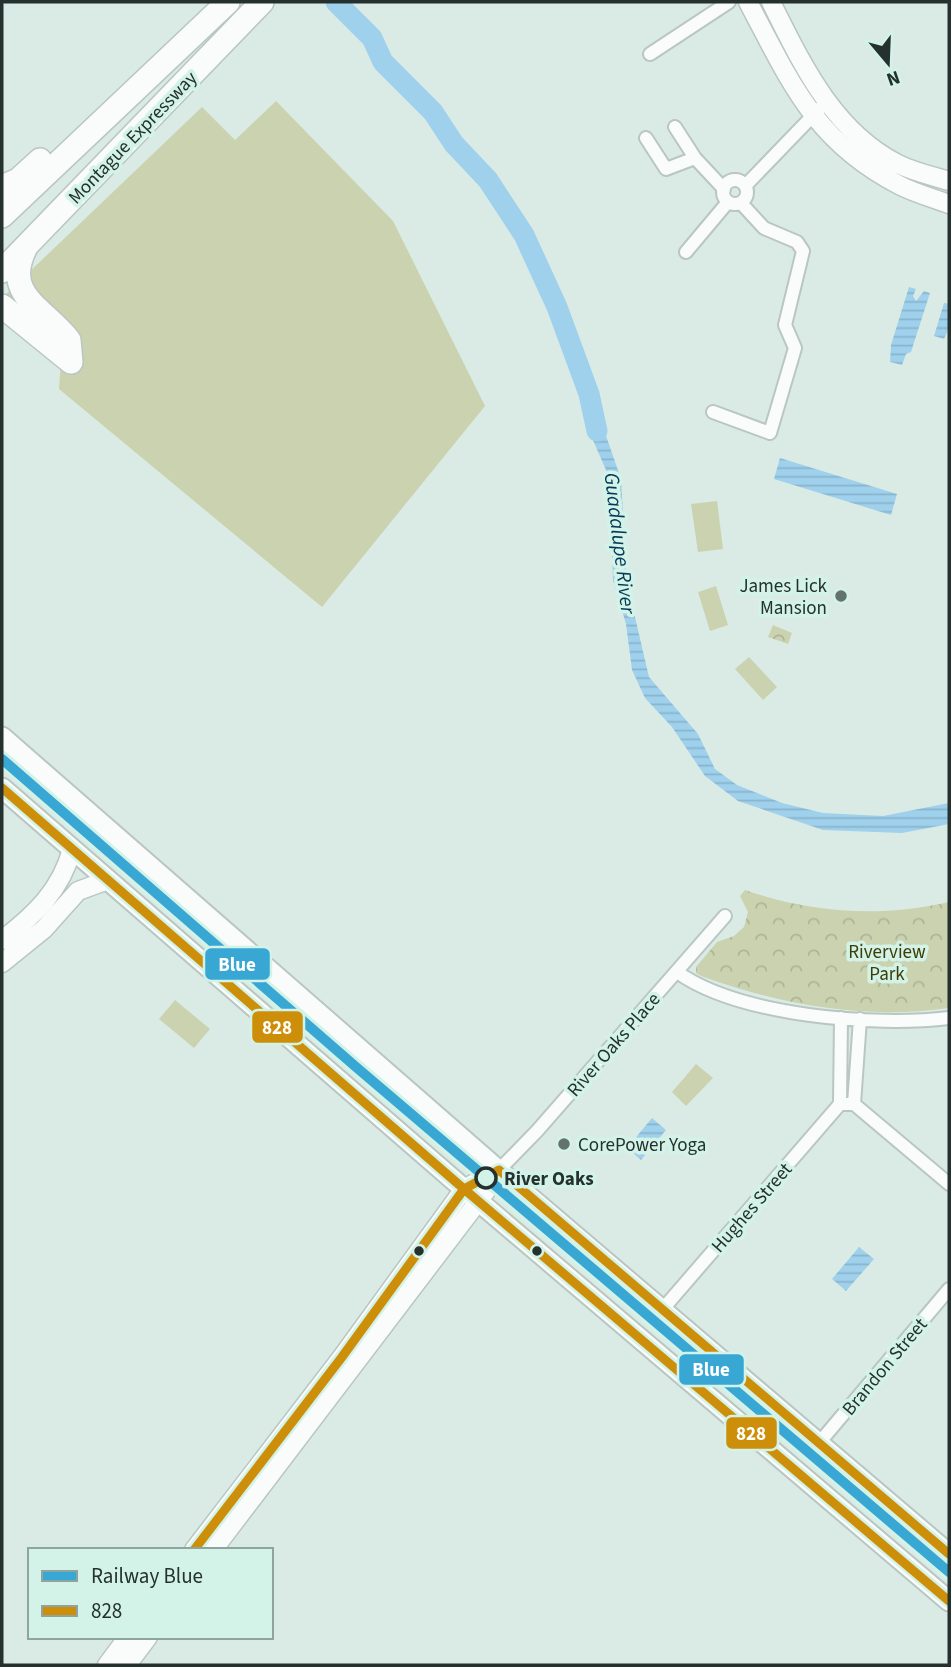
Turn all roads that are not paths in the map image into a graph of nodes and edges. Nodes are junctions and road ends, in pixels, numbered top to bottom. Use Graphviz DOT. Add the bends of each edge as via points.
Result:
graph roads {
  1 [pos="228,2"];
  2 [pos="729,2"];
  3 [pos="748,2"];
  4 [pos="771,2"];
  5 [pos="255,8"];
  6 [pos="650,54"];
  7 [pos="826,102"];
  8 [pos="811,114"];
  9 [pos="675,127"];
  10 [pos="97,128"];
  11 [pos="646,138"];
  12 [pos="695,158"];
  13 [pos="949,181"];
  14 [pos="746,186"];
  15 [pos="2,187"];
  16 [pos="731,198"];
  17 [pos="949,204"];
  18 [pos="2,216"];
  19 [pos="26,246"];
  20 [pos="686,252"];
  21 [pos="2,271"];
  22 [pos="2,306"];
  23 [pos="713,412"];
  24 [pos="2,737"];
  25 [pos="2,788"];
  26 [pos="72,849"];
  27 [pos="108,880"];
  28 [pos="724,916"];
  29 [pos="2,940"];
  30 [pos="2,963"];
  31 [pos="677,972"];
  32 [pos="841,1018"];
  33 [pos="949,1018"];
  34 [pos="860,1019"];
  35 [pos="840,1104"];
  36 [pos="854,1104"];
  37 [pos="499,1170"];
  38 [pos="949,1184"];
  39 [pos="472,1195"];
  40 [pos="949,1289"];
  41 [pos="662,1310"];
  42 [pos="819,1443"];
  43 [pos="196,1548"];
  44 [pos="214,1548"];
  45 [pos="949,1554"];
  46 [pos="949,1601"];
  47 [pos="126,1639"];
  48 [pos="146,1639"];
  49 [pos="107,1665"];
  50 [pos="127,1665"];
  1 -- 10 [label="highway, Montague Expressway"];
  2 -- 6 [label="street"];
  3 -- 8 [label="street"];
  4 -- 7 [label="street"];
  5 -- 19 [label="highway, Montague Expressway"];
  7 -- 8 [label="street"];
  7 -- 13 [label="street" via="891,160"];
  8 -- 14 [label="street"];
  8 -- 17 [label="street" via="844,149 900,186"];
  9 -- 12 [label="street"];
  10 -- 15 [label="highway" via="52,149 18,180"];
  10 -- 18 [label="highway, Montague Expressway"];
  11 -- 12 [label="street" via="666,169"];
  12 -- 16 [label="street"];
  14 -- 16 [label="street" via="746,197"];
  14 -- 16 [label="street" via="736,180"];
  16 -- 20 [label="street"];
  16 -- 23 [label="street" via="764,228 797,242 803,251 785,325 795,348 770,433"];
  19 -- 21 [label="highway, Montague Expressway"];
  19 -- 22 [label="highway" via="19,260 19,285 28,302 69,340 72,362"];
  24 -- 37 [label="main road"];
  25 -- 26 [label="main road"];
  26 -- 27 [label="main road"];
  26 -- 29 [label="street" via="54,892"];
  27 -- 30 [label="street" via="78,891 44,929"];
  27 -- 39 [label="main road"];
  28 -- 31 [label="street, River Oaks Place"];
  31 -- 32 [label="street" via="733,998"];
  31 -- 37 [label="street, River Oaks Place"];
  32 -- 34 [label="street"];
  32 -- 35 [label="street"];
  33 -- 34 [label="street"];
  34 -- 36 [label="street"];
  35 -- 36 [label="street"];
  35 -- 41 [label="street, Hughes Street"];
  36 -- 38 [label="street"];
  37 -- 39 [label="street"];
  37 -- 41 [label="main road"];
  39 -- 43 [label="street"];
  39 -- 44 [label="street"];
  39 -- 46 [label="main road"];
  40 -- 42 [label="street, Brandon Street"];
  41 -- 42 [label="main road"];
  42 -- 45 [label="main road"];
  47 -- 49 [label="street"];
  48 -- 50 [label="street"];
}
